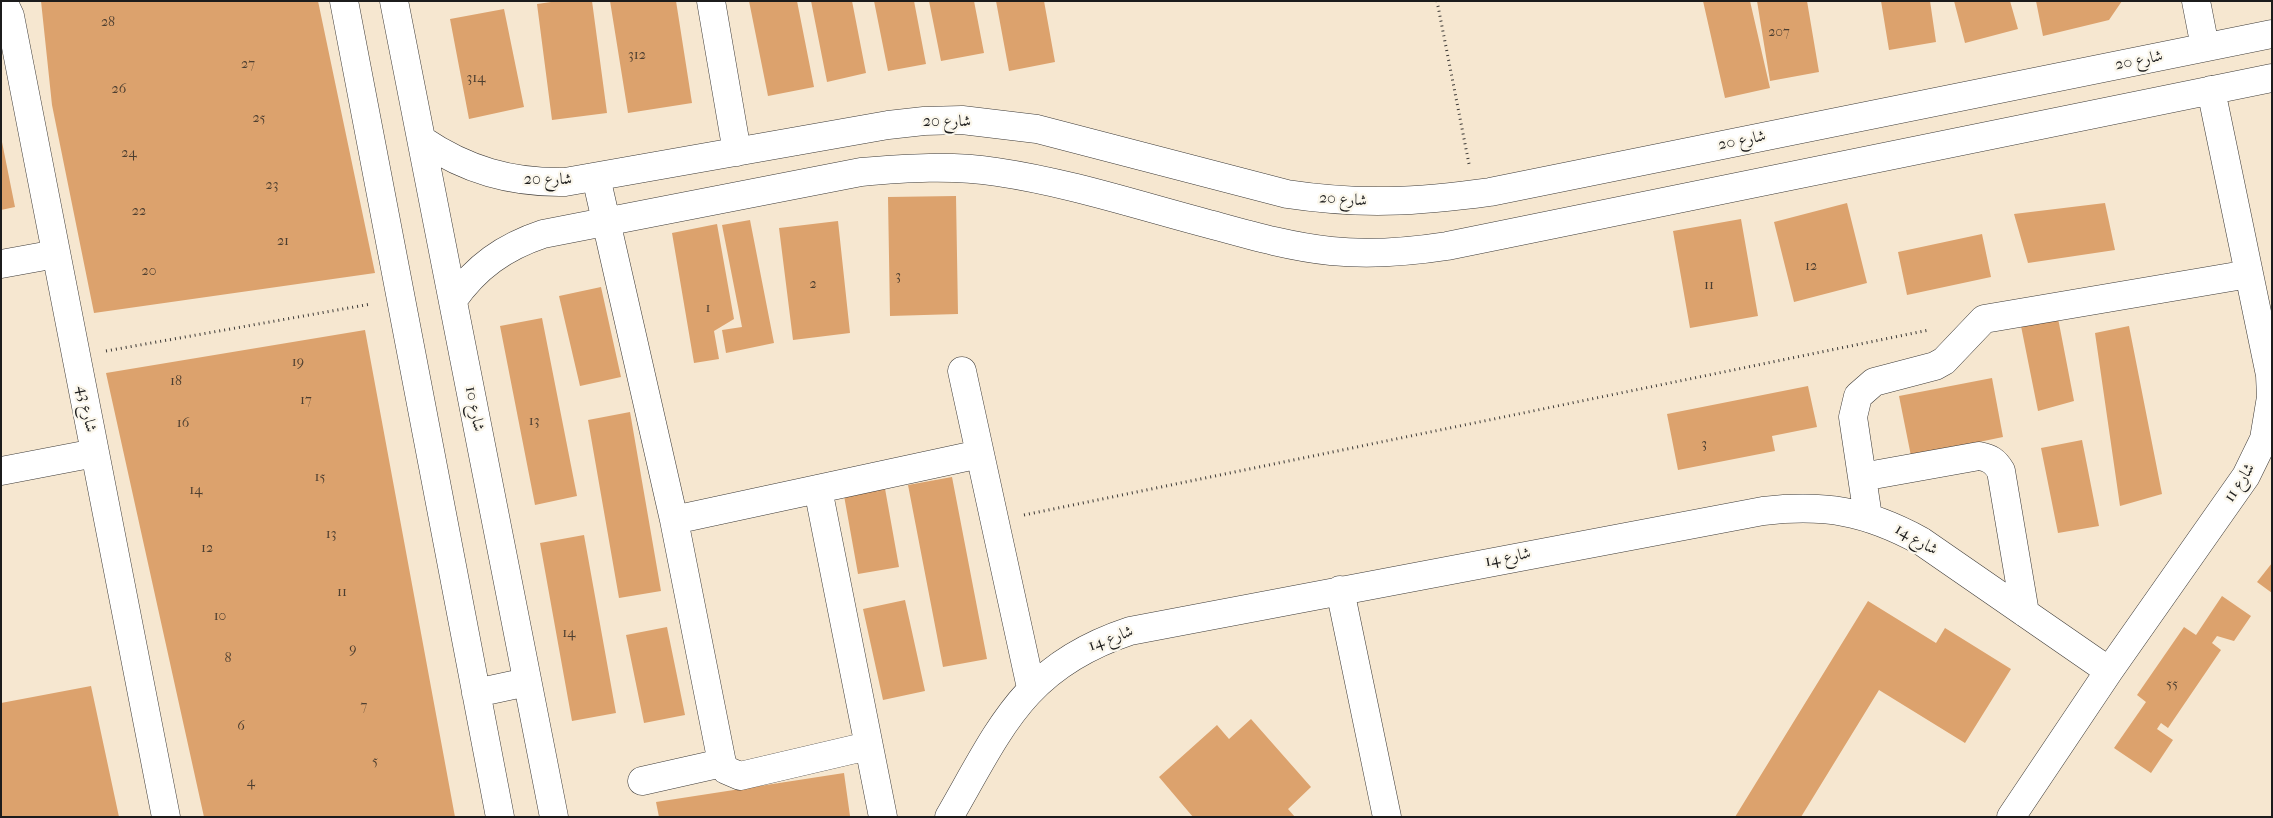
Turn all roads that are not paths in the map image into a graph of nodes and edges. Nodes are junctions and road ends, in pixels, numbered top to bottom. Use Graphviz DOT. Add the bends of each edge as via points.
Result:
graph roads {
  1 [pos="344,1"];
  2 [pos="394,1"];
  3 [pos="711,1"];
  4 [pos="2196,1"];
  5 [pos="8,6"];
  6 [pos="2272,34"];
  7 [pos="2205,48"];
  8 [pos="2272,78"];
  9 [pos="2211,90"];
  10 [pos="1972,95"];
  11 [pos="1981,137"];
  12 [pos="422,140"];
  13 [pos="737,152"];
  14 [pos="596,177"];
  15 [pos="607,223"];
  16 [pos="56,254"];
  17 [pos="1,264"];
  18 [pos="2249,274"];
  19 [pos="453,300"];
  20 [pos="962,371"];
  21 [pos="2270,420"];
  22 [pos="95,453"];
  23 [pos="980,454"];
  24 [pos="1,471"];
  25 [pos="1862,477"];
  26 [pos="818,489"];
  27 [pos="1868,517"];
  28 [pos="674,520"];
  29 [pos="1340,590"];
  30 [pos="2025,613"];
  31 [pos="2109,671"];
  32 [pos="528,682"];
  33 [pos="1031,688"];
  34 [pos="476,693"];
  35 [pos="868,746"];
  36 [pos="722,763"];
  37 [pos="642,781"];
  38 [pos="166,817"];
  39 [pos="500,817"];
  40 [pos="554,817"];
  41 [pos="883,817"];
  42 [pos="949,817"];
  43 [pos="1387,817"];
  44 [pos="2011,817"];
  1 -- 34 [label="street"];
  2 -- 12 [label="street, شارع 10"];
  3 -- 13 [label="street"];
  4 -- 7 [label="street"];
  5 -- 16 [label="street, شارع 43"];
  6 -- 7 [label="street, شارع 20"];
  7 -- 10 [label="street, شارع 20"];
  8 -- 9 [label="street"];
  9 -- 11 [label="street"];
  9 -- 18 [label="street, شارع 11"];
  10 -- 11 [label="street"];
  10 -- 13 [label="street, شارع 20" via="1475,194 1404,202 1323,199 1250,186 1037,129 962,120 888,126"];
  11 -- 15 [label="street" via="1412,251 1331,251 1286,244 1031,178 958,169 861,172"];
  12 -- 14 [label="street, شارع 20" via="464,164 513,180 539,183"];
  12 -- 19 [label="street, شارع 10"];
  13 -- 14 [label="street, شارع 20"];
  14 -- 15 [label="street"];
  15 -- 19 [label="street" via="543,234 501,251 466,281"];
  15 -- 28 [label="street"];
  16 -- 17 [label="street"];
  16 -- 22 [label="street, شارع 43"];
  18 -- 21 [label="street, شارع 11" via="2270,375"];
  18 -- 25 [label="street" via="1984,319 1944,361 1874,382 1858,396 1853,417"];
  19 -- 32 [label="street, شارع 10"];
  20 -- 23 [label="street"];
  21 -- 31 [label="street, شارع 11" via="2246,476"];
  22 -- 24 [label="street"];
  22 -- 38 [label="street, شارع 43"];
  23 -- 26 [label="street"];
  23 -- 33 [label="street"];
  25 -- 27 [label="street"];
  25 -- 30 [label="street" via="1979,456 1996,463 2001,471"];
  26 -- 28 [label="street"];
  26 -- 35 [label="street"];
  27 -- 29 [label="street, شارع 14" via="1832,509 1798,507 1763,511"];
  27 -- 30 [label="street, شارع 14" via="1921,540"];
  28 -- 36 [label="street"];
  29 -- 33 [label="street, شارع 14" via="1130,631 1077,653"];
  29 -- 43 [label="street"];
  30 -- 31 [label="street, شارع 14"];
  31 -- 44 [label="street, شارع 11"];
  32 -- 34 [label="street"];
  32 -- 40 [label="street, شارع 10"];
  33 -- 42 [label="street, شارع 14" via="1012,711"];
  34 -- 39 [label="street"];
  35 -- 36 [label="street" via="740,776 726,770"];
  35 -- 41 [label="street"];
  36 -- 37 [label="street"];
}
